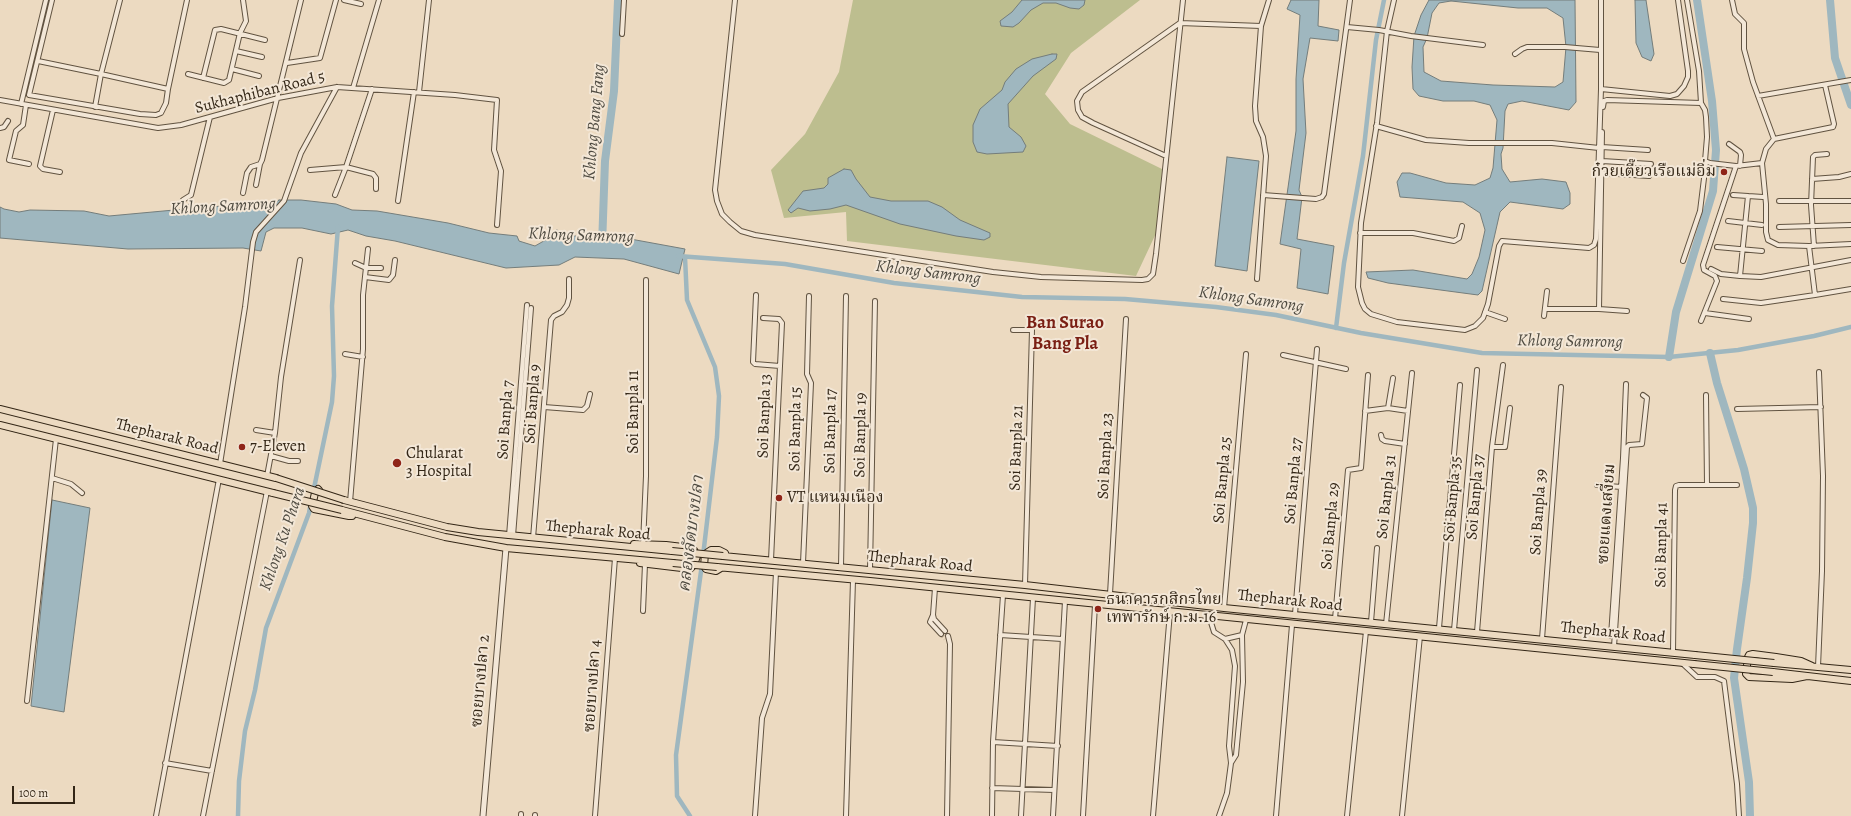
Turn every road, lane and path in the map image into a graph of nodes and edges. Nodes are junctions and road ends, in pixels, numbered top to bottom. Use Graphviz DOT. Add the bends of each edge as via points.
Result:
graph roads {
  1 [pos="46,0"];
  2 [pos="52,0"];
  3 [pos="120,0"];
  4 [pos="187,0"];
  5 [pos="243,0"];
  6 [pos="301,0"];
  7 [pos="336,0"];
  8 [pos="344,0"];
  9 [pos="379,0"];
  10 [pos="428,0"];
  11 [pos="624,0"];
  12 [pos="735,0"];
  13 [pos="1183,0"];
  14 [pos="1269,0"];
  15 [pos="1350,0"];
  16 [pos="1394,0"];
  17 [pos="1601,0"];
  18 [pos="1678,0"];
  19 [pos="1687,0"];
  20 [pos="1732,0"];
  21 [pos="361,4"];
  22 [pos="1180,23"];
  23 [pos="1261,26"];
  24 [pos="1347,27"];
  25 [pos="1387,31"];
  26 [pos="240,33"];
  27 [pos="622,34"];
  28 [pos="265,40"];
  29 [pos="1483,45"];
  30 [pos="1600,50"];
  31 [pos="236,51"];
  32 [pos="1515,54"];
  33 [pos="262,57"];
  34 [pos="38,60"];
  35 [pos="287,63"];
  36 [pos="232,69"];
  37 [pos="101,74"];
  38 [pos="188,74"];
  39 [pos="259,76"];
  40 [pos="203,78"];
  41 [pos="1851,80"];
  42 [pos="1827,84"];
  43 [pos="337,87"];
  44 [pos="353,88"];
  45 [pos="168,89"];
  46 [pos="372,89"];
  47 [pos="1601,89"];
  48 [pos="414,92"];
  49 [pos="419,92"];
  50 [pos="1758,96"];
  51 [pos="278,98"];
  52 [pos="0,100"];
  53 [pos="1701,103"];
  54 [pos="21,104"];
  55 [pos="26,105"];
  56 [pos="96,107"];
  57 [pos="53,110"];
  58 [pos="94,117"];
  59 [pos="210,117"];
  60 [pos="8,121"];
  61 [pos="1376,126"];
  62 [pos="0,128"];
  63 [pos="1774,139"];
  64 [pos="1729,144"];
  65 [pos="1601,147"];
  66 [pos="1648,150"];
  67 [pos="1827,154"];
  68 [pos="1166,156"];
  69 [pos="1602,161"];
  70 [pos="1708,163"];
  71 [pos="1762,163"];
  72 [pos="29,164"];
  73 [pos="260,164"];
  74 [pos="1652,164"];
  75 [pos="1738,166"];
  76 [pos="346,167"];
  77 [pos="310,170"];
  78 [pos="60,172"];
  79 [pos="1602,173"];
  80 [pos="1851,174"];
  81 [pos="1649,176"];
  82 [pos="1812,179"];
  83 [pos="256,185"];
  84 [pos="376,189"];
  85 [pos="243,193"];
  86 [pos="335,195"];
  87 [pos="1263,195"];
  88 [pos="1733,195"];
  89 [pos="1748,196"];
  90 [pos="1763,197"];
  91 [pos="183,200"];
  92 [pos="398,201"];
  93 [pos="1779,201"];
  94 [pos="1851,201"];
  95 [pos="1811,202"];
  96 [pos="1728,221"];
  97 [pos="1746,222"];
  98 [pos="497,225"];
  99 [pos="1762,225"];
  100 [pos="1851,225"];
  101 [pos="1462,226"];
  102 [pos="1813,226"];
  103 [pos="1779,227"];
  104 [pos="1360,232"];
  105 [pos="1851,244"];
  106 [pos="1811,246"];
  107 [pos="1717,247"];
  108 [pos="368,249"];
  109 [pos="1743,250"];
  110 [pos="1762,251"];
  111 [pos="300,260"];
  112 [pos="395,260"];
  113 [pos="1851,260"];
  114 [pos="1683,261"];
  115 [pos="355,263"];
  116 [pos="366,268"];
  117 [pos="381,268"];
  118 [pos="1812,268"];
  119 [pos="1711,269"];
  120 [pos="1740,276"];
  121 [pos="365,277"];
  122 [pos="569,279"];
  123 [pos="1256,279"];
  124 [pos="646,280"];
  125 [pos="1851,288"];
  126 [pos="1547,291"];
  127 [pos="756,295"];
  128 [pos="1815,295"];
  129 [pos="809,296"];
  130 [pos="846,296"];
  131 [pos="1723,299"];
  132 [pos="875,301"];
  133 [pos="529,306"];
  134 [pos="1545,309"];
  135 [pos="1599,309"];
  136 [pos="1627,311"];
  137 [pos="1485,312"];
  138 [pos="1705,313"];
  139 [pos="1544,316"];
  140 [pos="763,318"];
  141 [pos="1126,319"];
  142 [pos="1504,319"];
  143 [pos="1749,319"];
  144 [pos="1701,320"];
  145 [pos="1013,330"];
  146 [pos="1317,349"];
  147 [pos="345,354"];
  148 [pos="1246,354"];
  149 [pos="1283,355"];
  150 [pos="363,357"];
  151 [pos="1316,361"];
  152 [pos="1503,365"];
  153 [pos="780,366"];
  154 [pos="1346,369"];
  155 [pos="1476,370"];
  156 [pos="1819,372"];
  157 [pos="1412,373"];
  158 [pos="1368,375"];
  159 [pos="1393,378"];
  160 [pos="1626,384"];
  161 [pos="1460,385"];
  162 [pos="1561,387"];
  163 [pos="590,394"];
  164 [pos="1643,395"];
  165 [pos="1706,395"];
  166 [pos="544,407"];
  167 [pos="1821,407"];
  168 [pos="1388,408"];
  169 [pos="1510,408"];
  170 [pos="0,409"];
  171 [pos="1737,409"];
  172 [pos="1365,411"];
  173 [pos="1408,411"];
  174 [pos="0,425"];
  175 [pos="256,430"];
  176 [pos="274,433"];
  177 [pos="1381,435"];
  178 [pos="56,439"];
  179 [pos="1405,444"];
  180 [pos="1492,447"];
  181 [pos="271,456"];
  182 [pos="298,461"];
  183 [pos="220,464"];
  184 [pos="267,476"];
  185 [pos="52,478"];
  186 [pos="219,479"];
  187 [pos="1597,485"];
  188 [pos="1707,485"];
  189 [pos="1738,485"];
  190 [pos="1621,487"];
  191 [pos="270,492"];
  192 [pos="82,493"];
  193 [pos="348,501"];
  194 [pos="352,513"];
  195 [pos="511,536"];
  196 [pos="533,538"];
  197 [pos="644,544"];
  198 [pos="615,546"];
  199 [pos="506,548"];
  200 [pos="1377,548"];
  201 [pos="725,556"];
  202 [pos="617,558"];
  203 [pos="771,560"];
  204 [pos="803,563"];
  205 [pos="645,564"];
  206 [pos="840,567"];
  207 [pos="719,568"];
  208 [pos="870,570"];
  209 [pos="776,572"];
  210 [pos="853,580"];
  211 [pos="1024,585"];
  212 [pos="935,588"];
  213 [pos="1110,594"];
  214 [pos="1003,595"];
  215 [pos="1033,598"];
  216 [pos="1064,601"];
  217 [pos="1095,605"];
  218 [pos="1224,608"];
  219 [pos="643,612"];
  220 [pos="1170,612"];
  221 [pos="1295,614"];
  222 [pos="933,615"];
  223 [pos="1209,616"];
  224 [pos="1316,617"];
  225 [pos="1335,619"];
  226 [pos="1246,620"];
  227 [pos="1371,622"];
  228 [pos="1386,624"];
  229 [pos="1292,625"];
  230 [pos="941,627"];
  231 [pos="1315,627"];
  232 [pos="1439,628"];
  233 [pos="1454,630"];
  234 [pos="937,631"];
  235 [pos="1366,631"];
  236 [pos="1477,632"];
  237 [pos="1000,635"];
  238 [pos="1242,635"];
  239 [pos="1031,636"];
  240 [pos="1420,636"];
  241 [pos="947,637"];
  242 [pos="1062,639"];
  243 [pos="1225,639"];
  244 [pos="1542,639"];
  245 [pos="1242,647"];
  246 [pos="1612,647"];
  247 [pos="1232,650"];
  248 [pos="1673,653"];
  249 [pos="1682,663"];
  250 [pos="1815,667"];
  251 [pos="1851,670"];
  252 [pos="1807,676"];
  253 [pos="1851,682"];
  254 [pos="28,702"];
  255 [pos="993,742"];
  256 [pos="1025,744"];
  257 [pos="1058,746"];
  258 [pos="165,763"];
  259 [pos="1231,763"];
  260 [pos="212,771"];
  261 [pos="992,788"];
  262 [pos="1023,789"];
  263 [pos="1054,790"];
  264 [pos="156,816"];
  265 [pos="203,816"];
  266 [pos="483,816"];
  267 [pos="595,816"];
  268 [pos="755,816"];
  269 [pos="846,816"];
  270 [pos="948,816"];
  271 [pos="992,816"];
  272 [pos="1021,816"];
  273 [pos="1053,816"];
  274 [pos="1083,816"];
  275 [pos="1153,816"];
  276 [pos="1219,816"];
  277 [pos="1276,816"];
  278 [pos="1347,816"];
  279 [pos="1402,816"];
  280 [pos="1739,816"];
  1 -- 54 [label="street"];
  2 -- 34 [label="street"];
  3 -- 37 [label="street"];
  4 -- 45 [label="street"];
  5 -- 26 [label="street" via="246,21"];
  6 -- 35 [label="street"];
  7 -- 35 [label="street" via="320,58"];
  8 -- 21 [label="street"];
  9 -- 44 [label="street"];
  10 -- 49 [label="street"];
  11 -- 27 [label="street"];
  12 -- 68 [label="street" via="715,190 722,214 748,233 993,272 1041,277 1148,279 1153,274"];
  13 -- 22 [label="street"];
  14 -- 23 [label="street"];
  15 -- 24 [label="street"];
  16 -- 25 [label="street"];
  17 -- 30 [label="street"];
  18 -- 47 [label="street" via="1688,71 1684,86 1677,94 1670,96"];
  19 -- 53 [label="street" via="1699,71"];
  20 -- 50 [label="street" via="1735,14 1744,23 1744,49"];
  22 -- 23 [label="street"];
  22 -- 68 [label="street"];
  22 -- 68 [label="street" via="1082,92 1077,101 1082,117"];
  23 -- 87 [label="street" via="1255,106 1256,121 1265,146"];
  24 -- 25 [label="street"];
  24 -- 87 [label="street" via="1324,194 1316,199"];
  25 -- 29 [label="street"];
  25 -- 61 [label="street"];
  26 -- 28 [label="street"];
  26 -- 31 [label="street"];
  26 -- 40 [label="street" via="215,30"];
  30 -- 32 [label="street" via="1565,47 1524,48"];
  30 -- 47 [label="street"];
  31 -- 33 [label="street"];
  31 -- 36 [label="street"];
  34 -- 37 [label="street"];
  34 -- 56 [label="street" via="29,95"];
  35 -- 51 [label="street"];
  36 -- 39 [label="street"];
  36 -- 40 [label="street" via="227,83"];
  37 -- 45 [label="street"];
  37 -- 56 [label="street"];
  38 -- 40 [label="street"];
  41 -- 42 [label="street"];
  42 -- 50 [label="street"];
  42 -- 63 [label="street" via="1833,127"];
  43 -- 44 [label="street, Sukhaphiban Road 5"];
  43 -- 51 [label="street, Sukhaphiban Road 5"];
  43 -- 183 [label="street" via="301,153 284,201 256,232"];
  44 -- 46 [label="street, Sukhaphiban Road 5"];
  45 -- 56 [label="street" via="166,103 161,113 156,115"];
  46 -- 48 [label="street, Sukhaphiban Road 5"];
  46 -- 76 [label="street"];
  47 -- 65 [label="street"];
  48 -- 49 [label="street, Sukhaphiban Road 5"];
  48 -- 92 [label="street"];
  49 -- 98 [label="street, Sukhaphiban Road 5" via="497,100 494,150 501,171"];
  50 -- 63 [label="street"];
  51 -- 59 [label="street, Sukhaphiban Road 5"];
  51 -- 73 [label="street"];
  52 -- 54 [label="street, Sukhaphiban Road 5"];
  53 -- 65 [label="street" via="1604,101"];
  53 -- 70 [label="street" via="1705,110 1707,125 1704,161"];
  54 -- 55 [label="street, Sukhaphiban Road 5"];
  55 -- 57 [label="street, Sukhaphiban Road 5"];
  55 -- 72 [label="street" via="23,125 16,131 9,160"];
  56 -- 58 [label="street"];
  57 -- 58 [label="street, Sukhaphiban Road 5"];
  57 -- 78 [label="street" via="40,166 43,169"];
  58 -- 59 [label="street, Sukhaphiban Road 5" via="158,128"];
  59 -- 91 [label="street" via="191,195"];
  60 -- 62 [label="street"];
  61 -- 65 [label="street" via="1426,140 1552,142"];
  61 -- 104 [label="street"];
  63 -- 71 [label="street" via="1766,149"];
  64 -- 75 [label="street" via="1740,152"];
  65 -- 66 [label="street"];
  65 -- 69 [label="street"];
  65 -- 137 [label="street" via="1594,245 1589,248 1502,241"];
  67 -- 82 [label="street" via="1813,157"];
  69 -- 74 [label="street"];
  69 -- 79 [label="street"];
  70 -- 75 [label="street"];
  70 -- 114 [label="street" via="1700,211"];
  71 -- 75 [label="street"];
  71 -- 106 [label="street" via="1768,240 1778,245"];
  73 -- 83 [label="street"];
  73 -- 85 [label="street" via="251,167 247,173"];
  75 -- 138 [label="street" via="1703,265 1704,270 1717,278"];
  76 -- 77 [label="street"];
  76 -- 84 [label="street" via="373,174 376,178"];
  76 -- 86 [label="street"];
  79 -- 81 [label="street"];
  79 -- 135 [label="street"];
  80 -- 82 [label="street"];
  82 -- 95 [label="street"];
  87 -- 123 [label="street"];
  88 -- 89 [label="street"];
  89 -- 90 [label="street"];
  89 -- 97 [label="street"];
  93 -- 95 [label="street"];
  94 -- 95 [label="street"];
  95 -- 102 [label="street"];
  96 -- 97 [label="street"];
  97 -- 99 [label="street"];
  97 -- 109 [label="street"];
  100 -- 102 [label="street"];
  101 -- 104 [label="street" via="1459,238 1454,241 1413,233"];
  102 -- 103 [label="street"];
  102 -- 106 [label="street"];
  104 -- 137 [label="street" via="1358,287 1362,303 1371,314 1397,322 1465,330 1480,322"];
  105 -- 106 [label="street"];
  106 -- 118 [label="street"];
  107 -- 109 [label="street"];
  108 -- 116 [label="street"];
  109 -- 110 [label="street"];
  109 -- 120 [label="street"];
  111 -- 176 [label="street"];
  112 -- 121 [label="street" via="393,275 389,280"];
  113 -- 118 [label="street"];
  115 -- 116 [label="street"];
  116 -- 117 [label="street"];
  116 -- 121 [label="street"];
  118 -- 120 [label="street" via="1761,277"];
  118 -- 128 [label="street"];
  119 -- 120 [label="street" via="1721,274"];
  121 -- 150 [label="street"];
  122 -- 166 [label="street, Soi Banpla 9" via="567,305 551,320"];
  124 -- 197 [label="street, Soi Banpla 11"];
  125 -- 128 [label="street"];
  126 -- 134 [label="street"];
  127 -- 153 [label="street, Soi Banpla 13" via="754,363"];
  128 -- 131 [label="street" via="1761,303"];
  129 -- 204 [label="street, Soi Banpla 15" via="807,374 811,383"];
  130 -- 206 [label="street, Soi Banpla 17"];
  132 -- 208 [label="street, Soi Banpla 19"];
  133 -- 195 [label="street, Soi Banpla 7"];
  134 -- 135 [label="street"];
  134 -- 139 [label="street"];
  135 -- 136 [label="street"];
  137 -- 142 [label="street"];
  138 -- 143 [label="street"];
  138 -- 144 [label="street"];
  140 -- 153 [label="street" via="779,319 782,323"];
  141 -- 213 [label="street, Soi Banpla 23"];
  145 -- 211 [label="street, Soi Banpla 21" via="1032,330"];
  146 -- 151 [label="street, Soi Banpla 27"];
  147 -- 150 [label="street"];
  148 -- 218 [label="street, Soi Banpla 25"];
  149 -- 151 [label="street"];
  150 -- 193 [label="street"];
  151 -- 154 [label="street"];
  151 -- 221 [label="street, Soi Banpla 27"];
  152 -- 180 [label="street, Soi Banpla 37"];
  153 -- 203 [label="street, Soi Banpla 13"];
  155 -- 233 [label="street, Soi Banpla 35"];
  156 -- 167 [label="street"];
  157 -- 173 [label="street, Soi Banpla 31"];
  158 -- 172 [label="street, Soi Banpla 29"];
  159 -- 168 [label="street"];
  160 -- 190 [label="street, ซอยแดงเสงี่ยม"];
  161 -- 232 [label="street"];
  162 -- 244 [label="street, Soi Banpla 39"];
  163 -- 166 [label="street" via="587,406 583,410"];
  164 -- 246 [label="street" via="1647,398 1642,444 1629,445 1627,448"];
  165 -- 188 [label="street"];
  166 -- 196 [label="street, Soi Banpla 9"];
  167 -- 171 [label="street"];
  167 -- 250 [label="street" via="1822,540"];
  168 -- 172 [label="street"];
  168 -- 173 [label="street"];
  169 -- 180 [label="street" via="1505,448"];
  170 -- 183 [label="main road, Thepharak Road"];
  172 -- 225 [label="street, Soi Banpla 29" via="1361,468 1348,470"];
  173 -- 179 [label="street, Soi Banpla 31"];
  174 -- 178 [label="main road, Thepharak Road"];
  175 -- 176 [label="street"];
  176 -- 181 [label="street"];
  177 -- 179 [label="street" via="1385,441"];
  178 -- 185 [label="street"];
  178 -- 186 [label="main road, Thepharak Road"];
  179 -- 228 [label="street, Soi Banpla 31"];
  180 -- 236 [label="street, Soi Banpla 37"];
  181 -- 182 [label="street"];
  181 -- 184 [label="street"];
  183 -- 184 [label="main road, Thepharak Road"];
  184 -- 193 [label="main road, Thepharak Road, bridge"];
  185 -- 192 [label="street" via="71,484"];
  185 -- 254 [label="street"];
  186 -- 191 [label="main road, Thepharak Road"];
  186 -- 258 [label="street"];
  187 -- 190 [label="street"];
  188 -- 189 [label="street"];
  188 -- 248 [label="street, Soi Banpla 41" via="1679,485 1675,490"];
  190 -- 246 [label="street, ซอยแดงเสงี่ยม"];
  191 -- 194 [label="main road, Thepharak Road, bridge"];
  191 -- 260 [label="street"];
  193 -- 194 [label="main road" via="345,497 318,489 312,506 349,516 352,516"];
  193 -- 195 [label="main road, Thepharak Road" via="447,527"];
  194 -- 199 [label="main road, Thepharak Road" via="445,537"];
  195 -- 196 [label="main road, Thepharak Road"];
  196 -- 198 [label="main road, Thepharak Road"];
  197 -- 198 [label="main road"];
  197 -- 205 [label="main road" via="691,548 696,556 690,569"];
  198 -- 201 [label="main road, Thepharak Road, bridge"];
  199 -- 202 [label="main road, Thepharak Road"];
  199 -- 266 [label="street, ซอยบางปลา 2"];
  200 -- 227 [label="street"];
  201 -- 203 [label="main road, Thepharak Road"];
  201 -- 207 [label="main road" via="725,553 718,550 711,550 705,554 706,569 716,571"];
  202 -- 205 [label="main road"];
  202 -- 207 [label="main road, Thepharak Road, bridge"];
  202 -- 267 [label="street, ซอยบางปลา 4"];
  203 -- 204 [label="main road, Thepharak Road"];
  204 -- 206 [label="main road, Thepharak Road"];
  205 -- 219 [label="street"];
  206 -- 208 [label="main road, Thepharak Road"];
  207 -- 209 [label="main road, Thepharak Road"];
  208 -- 211 [label="main road, Thepharak Road"];
  209 -- 210 [label="main road, Thepharak Road"];
  209 -- 268 [label="street" via="770,694 762,718"];
  210 -- 212 [label="main road, Thepharak Road"];
  210 -- 269 [label="street"];
  211 -- 213 [label="main road, Thepharak Road"];
  212 -- 214 [label="main road, Thepharak Road"];
  212 -- 222 [label="street"];
  213 -- 218 [label="main road, Thepharak Road"];
  214 -- 215 [label="main road, Thepharak Road"];
  214 -- 237 [label="street"];
  215 -- 216 [label="main road, Thepharak Road"];
  215 -- 239 [label="street"];
  216 -- 217 [label="main road, Thepharak Road"];
  216 -- 242 [label="street"];
  217 -- 220 [label="main road, Thepharak Road"];
  217 -- 274 [label="street"];
  218 -- 221 [label="main road, Thepharak Road"];
  220 -- 223 [label="main road, Thepharak Road"];
  220 -- 275 [label="street"];
  221 -- 224 [label="main road, Thepharak Road"];
  222 -- 230 [label="street"];
  222 -- 234 [label="street" via="930,622"];
  223 -- 226 [label="main road, Thepharak Road"];
  223 -- 243 [label="street" via="1214,632"];
  224 -- 225 [label="main road, Thepharak Road"];
  224 -- 231 [label="main road"];
  225 -- 227 [label="main road, Thepharak Road"];
  226 -- 229 [label="main road, Thepharak Road"];
  226 -- 238 [label="street"];
  227 -- 228 [label="main road, Thepharak Road"];
  228 -- 232 [label="main road, Thepharak Road"];
  229 -- 231 [label="main road, Thepharak Road"];
  229 -- 277 [label="street"];
  230 -- 234 [label="street"];
  230 -- 234 [label="street" via="943,633"];
  231 -- 235 [label="main road, Thepharak Road"];
  232 -- 233 [label="main road, Thepharak Road"];
  233 -- 236 [label="main road, Thepharak Road"];
  235 -- 240 [label="main road, Thepharak Road"];
  235 -- 278 [label="street"];
  236 -- 244 [label="main road, Thepharak Road"];
  237 -- 239 [label="street"];
  237 -- 255 [label="street"];
  238 -- 243 [label="street"];
  238 -- 245 [label="street"];
  239 -- 242 [label="street"];
  239 -- 256 [label="street"];
  240 -- 249 [label="main road, Thepharak Road"];
  240 -- 279 [label="street"];
  241 -- 270 [label="street" via="950,644"];
  242 -- 257 [label="street"];
  243 -- 247 [label="street"];
  244 -- 246 [label="main road, Thepharak Road"];
  245 -- 247 [label="street"];
  245 -- 259 [label="street" via="1243,682 1238,738 1236,755"];
  246 -- 248 [label="main road, Thepharak Road"];
  247 -- 259 [label="street" via="1236,676 1229,746"];
  248 -- 250 [label="main road, Thepharak Road, bridge"];
  249 -- 252 [label="main road, Thepharak Road, bridge"];
  249 -- 280 [label="street" via="1697,677 1715,677 1724,681 1738,784"];
  250 -- 251 [label="main road, Thepharak Road"];
  250 -- 252 [label="main road" via="1794,659 1748,655 1747,676 1792,679"];
  252 -- 253 [label="main road, Thepharak Road"];
  255 -- 256 [label="street"];
  255 -- 261 [label="street"];
  256 -- 257 [label="street"];
  256 -- 262 [label="street"];
  257 -- 263 [label="street"];
  258 -- 260 [label="street"];
  258 -- 264 [label="street"];
  259 -- 276 [label="street"];
  260 -- 265 [label="street"];
  261 -- 262 [label="street"];
  261 -- 271 [label="street"];
  262 -- 263 [label="street"];
  262 -- 272 [label="street"];
  263 -- 273 [label="street"];
}
